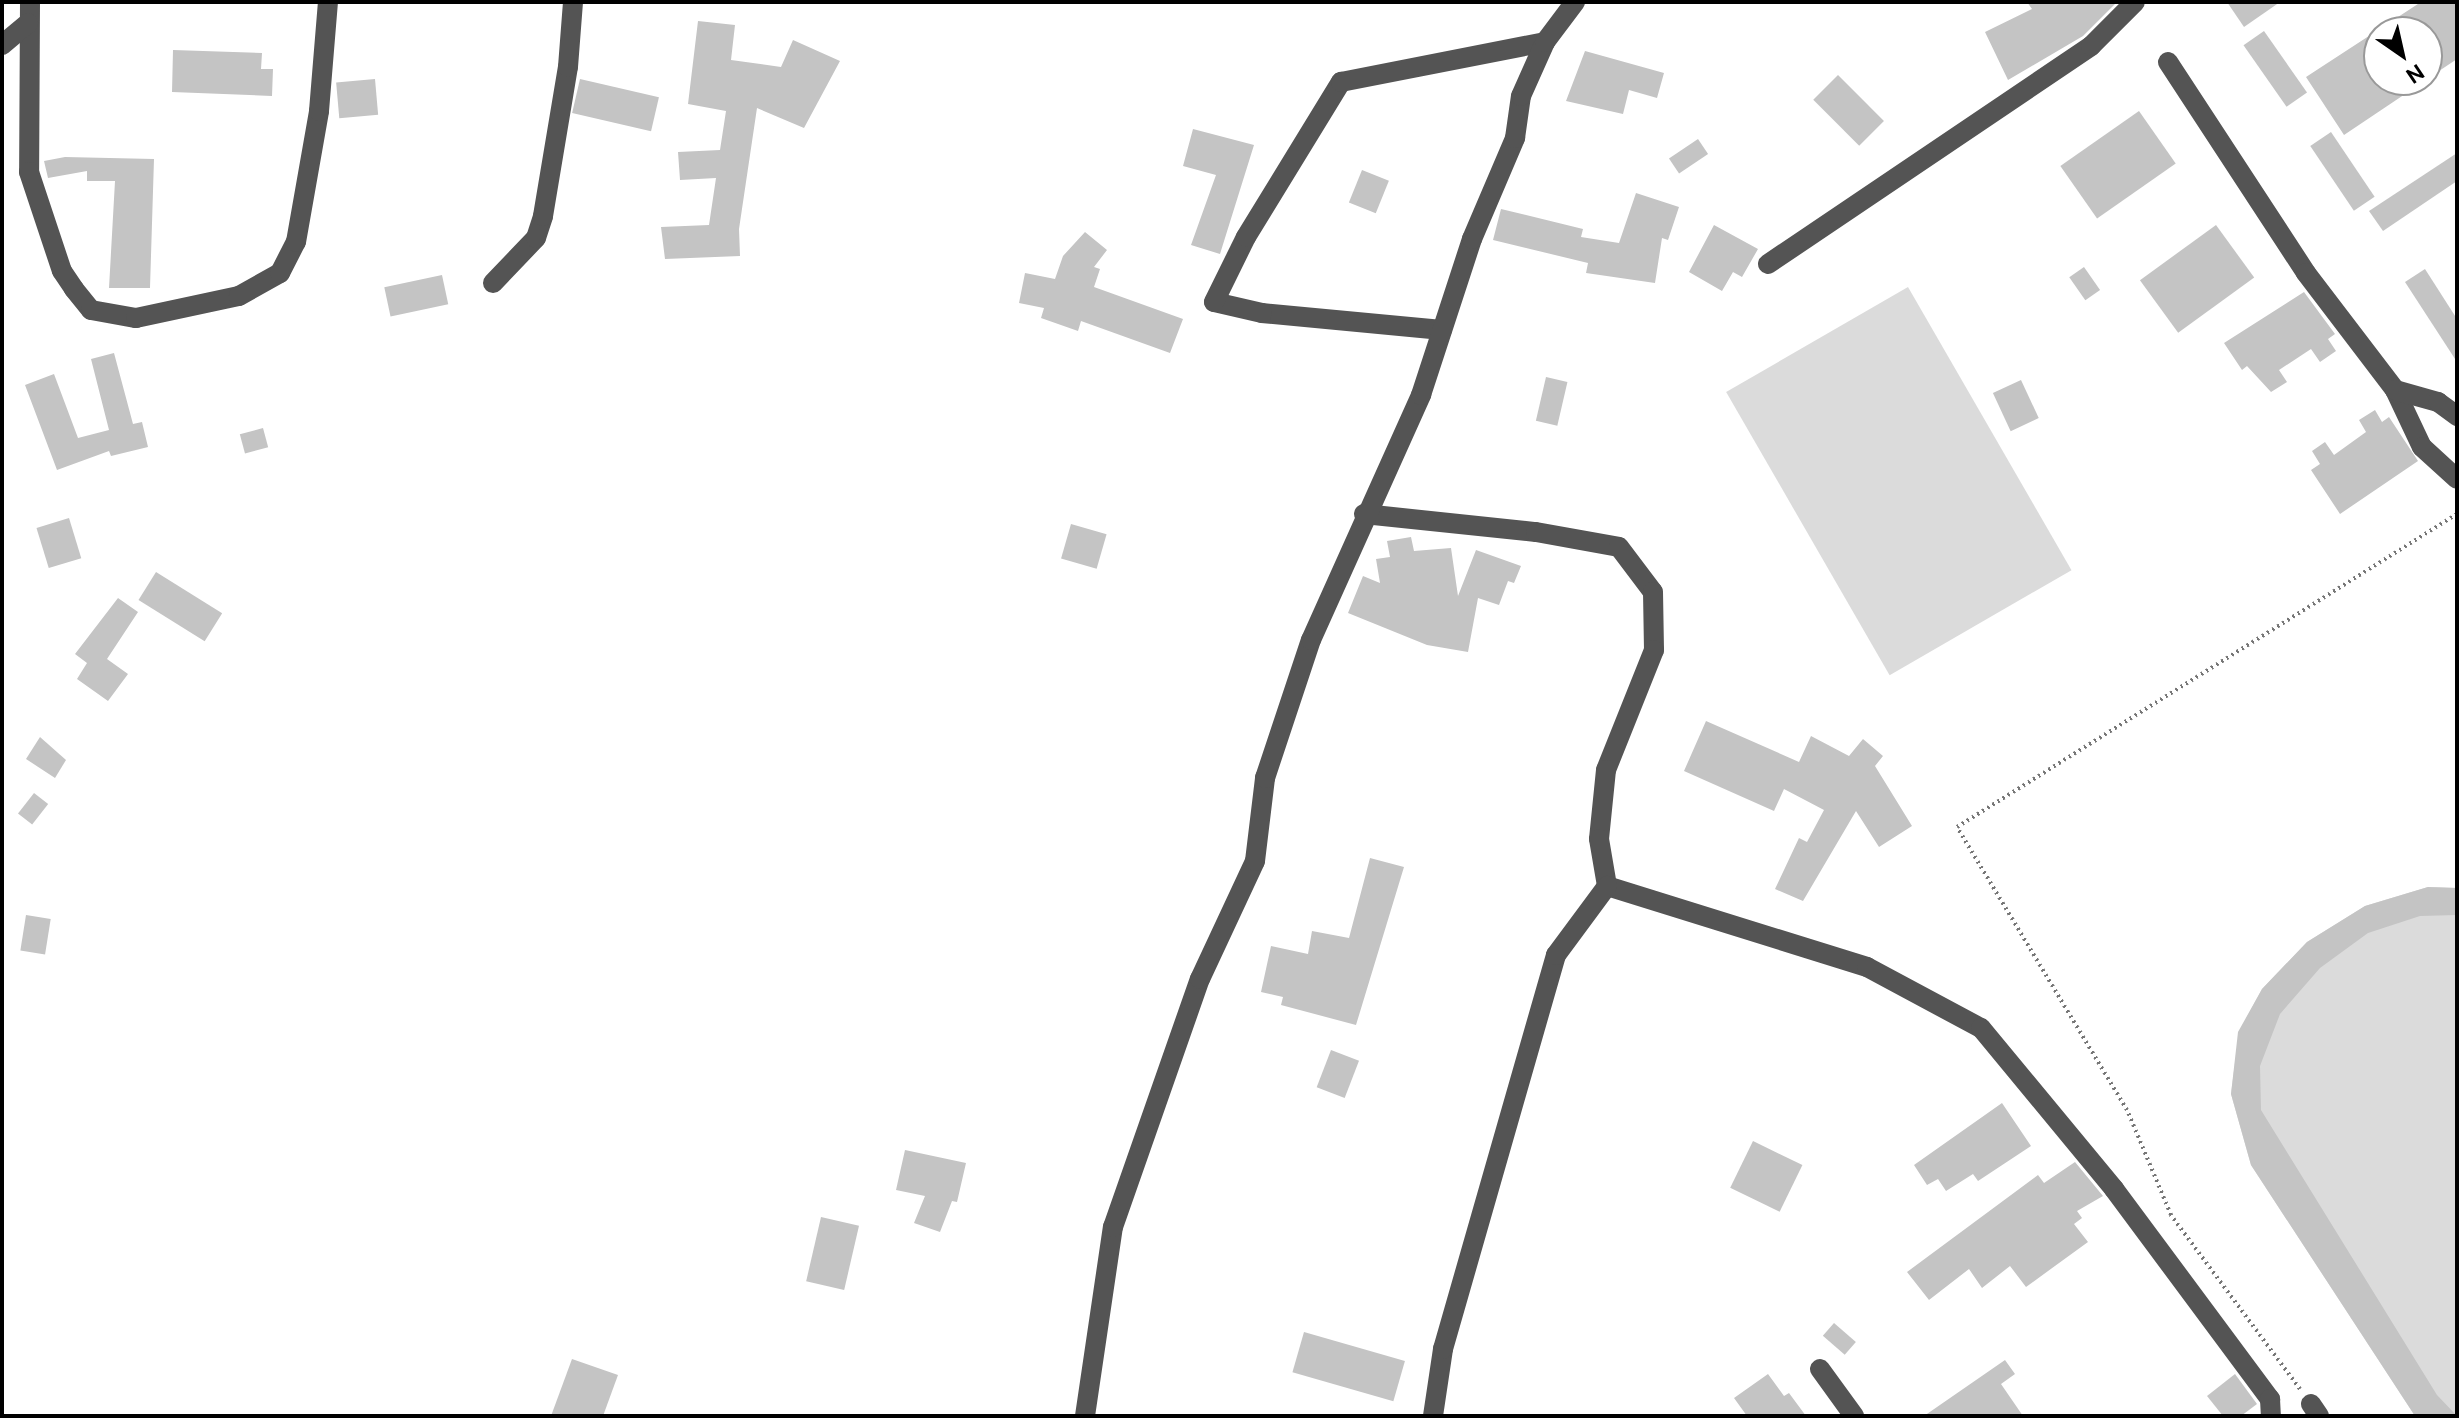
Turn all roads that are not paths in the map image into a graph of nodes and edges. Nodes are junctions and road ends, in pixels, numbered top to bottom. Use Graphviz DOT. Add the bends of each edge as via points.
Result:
graph roads {
  1 [pos="328,2"];
  2 [pos="573,2"];
  3 [pos="1575,2"];
  4 [pos="2135,2"];
  5 [pos="29,12"];
  6 [pos="1545,42"];
  7 [pos="2,45"];
  8 [pos="2168,62"];
  9 [pos="1768,264"];
  10 [pos="493,283"];
  11 [pos="1442,330"];
  12 [pos="2395,390"];
  13 [pos="2457,416"];
  14 [pos="2457,479"];
  15 [pos="1364,514"];
  16 [pos="1607,886"];
  17 [pos="1820,1369"];
  18 [pos="1085,1416"];
  19 [pos="1433,1416"];
  20 [pos="1854,1416"];
  21 [pos="2271,1416"];
  1 -- 5 [label="street" via="319,111 296,242 280,273 267,285 239,296 136,318 91,310 62,271 29,172"];
  2 -- 10 [label="street" via="568,67 543,216 536,238"];
  3 -- 6 [label="street"];
  4 -- 9 [label="street" via="2091,46"];
  5 -- 7 [label="street"];
  6 -- 11 [label="street" via="1521,96 1515,138"];
  6 -- 11 [label="street" via="1341,82 1246,237 1214,302 1262,313"];
  8 -- 12 [label="street" via="2306,273"];
  11 -- 15 [label="street" via="1421,395"];
  12 -- 13 [label="street" via="2438,402"];
  12 -- 14 [label="street" via="2422,447"];
  15 -- 16 [label="street" via="1619,547 1653,592 1654,650 1606,770 1599,839"];
  15 -- 18 [label="street" via="1311,640 1265,778 1255,861 1200,979 1113,1227"];
  16 -- 19 [label="street" via="1556,955 1443,1349"];
  16 -- 21 [label="street" via="1867,967 1981,1028 2114,1189 2270,1399"];
  17 -- 20 [label="street"];
}
